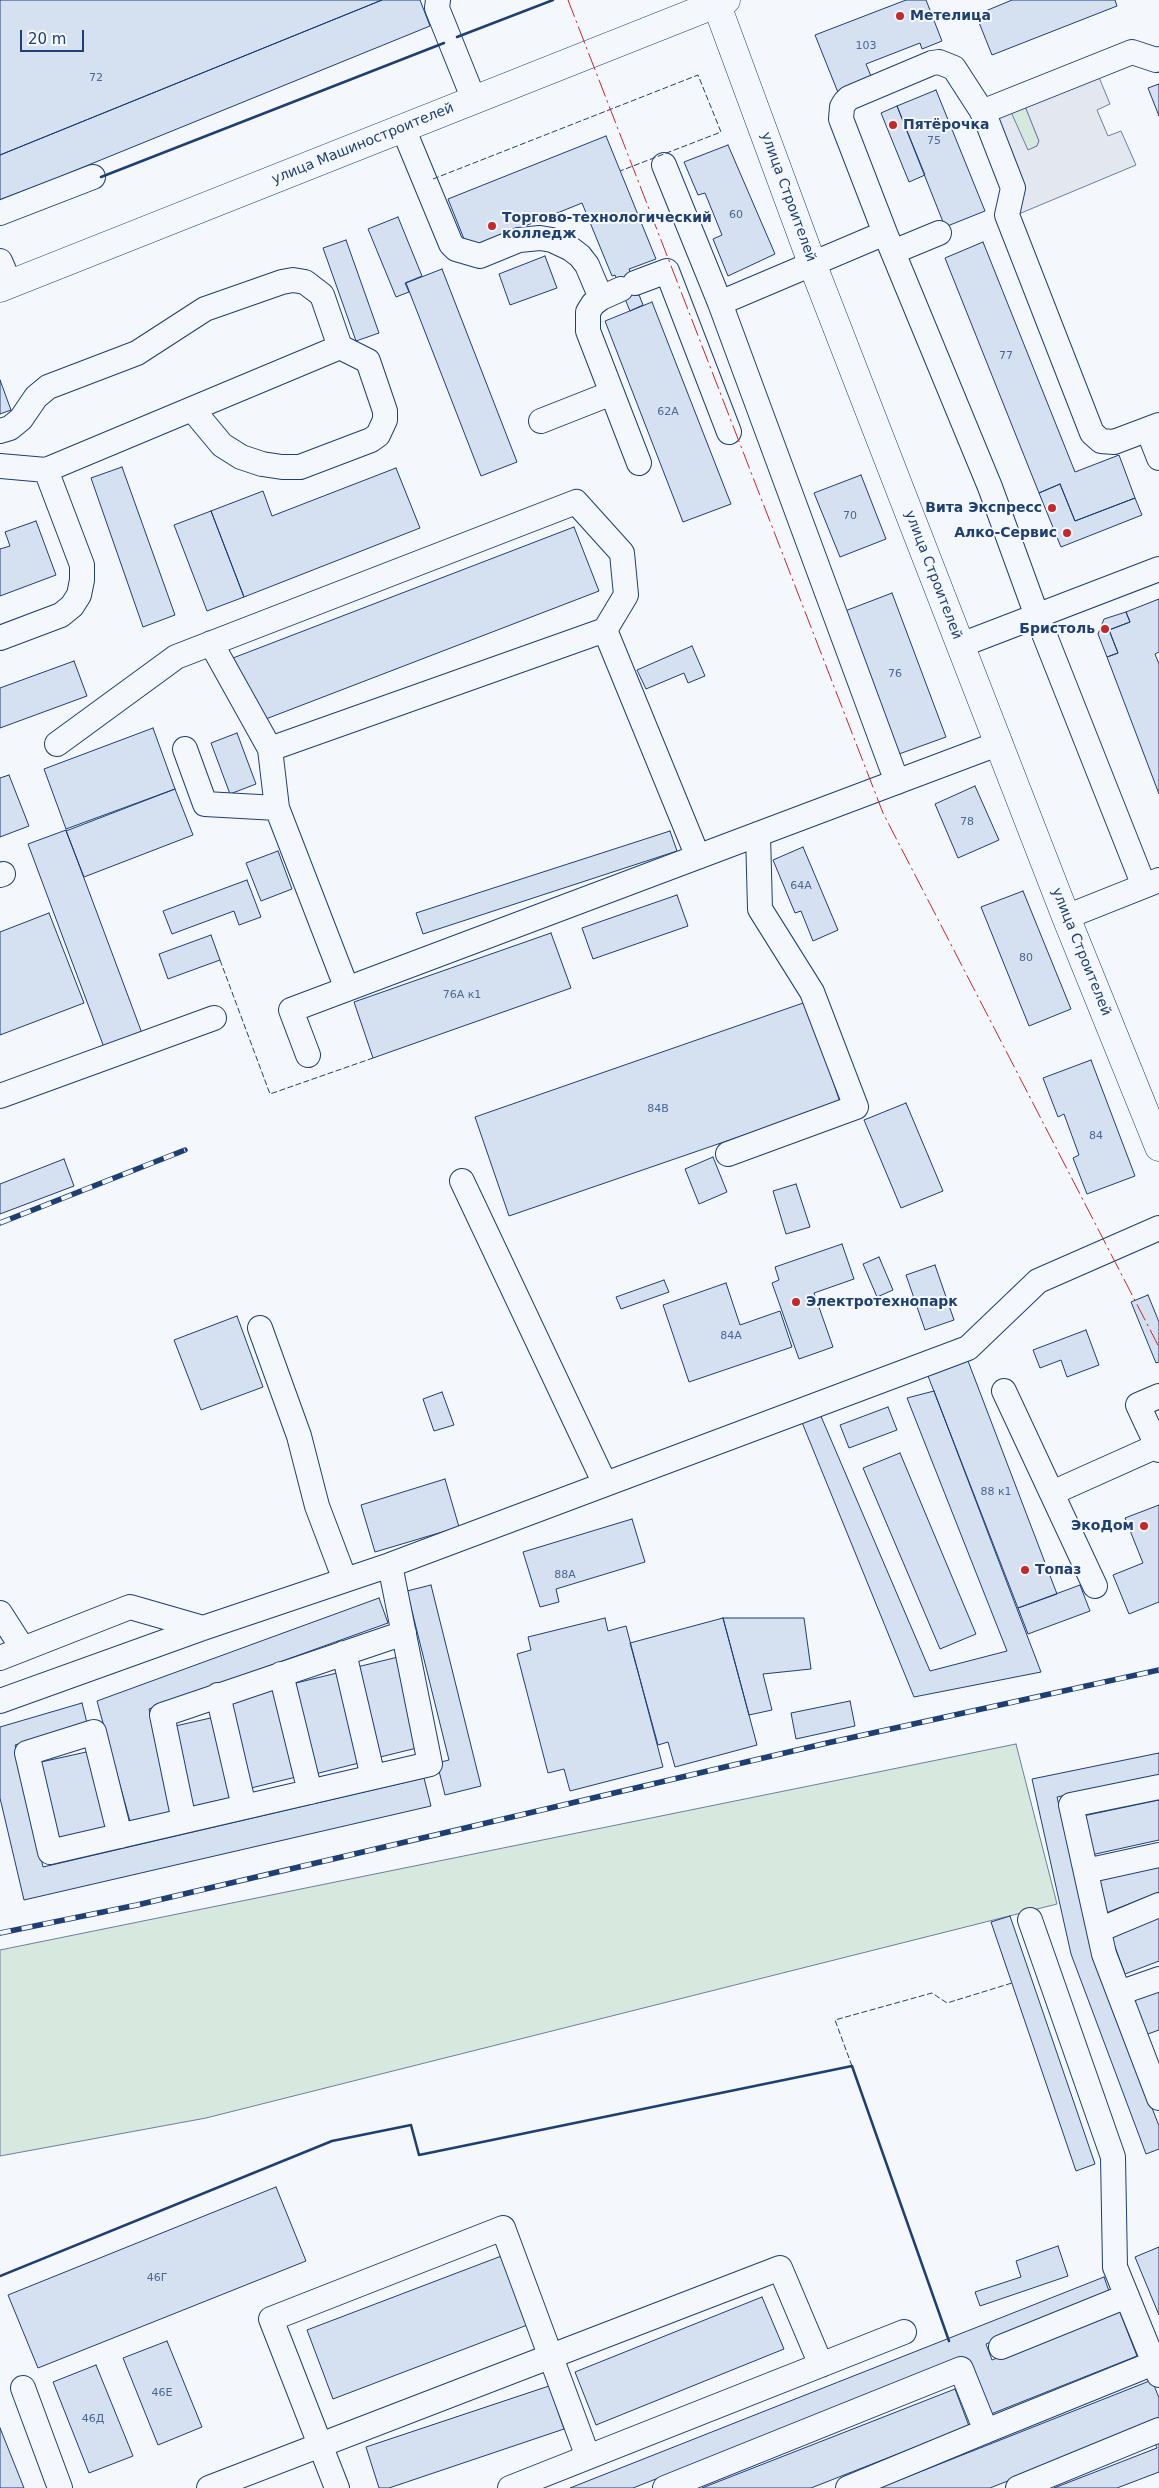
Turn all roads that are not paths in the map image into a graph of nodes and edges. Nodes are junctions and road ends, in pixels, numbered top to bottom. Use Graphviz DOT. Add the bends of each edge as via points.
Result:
graph roads {
  1 [pos="438,0"];
  2 [pos="719,1"];
  3 [pos="1159,59"];
  4 [pos="474,100"];
  5 [pos="982,112"];
  6 [pos="403,128"];
  7 [pos="664,165"];
  8 [pos="92,177"];
  9 [pos="0,213"];
  10 [pos="939,233"];
  11 [pos="889,243"];
  12 [pos="812,263"];
  13 [pos="3,278"];
  14 [pos="619,290"];
  15 [pos="720,303"];
  16 [pos="340,347"];
  17 [pos="612,393"];
  18 [pos="192,409"];
  19 [pos="541,421"];
  20 [pos="1154,428"];
  21 [pos="0,431"];
  22 [pos="729,432"];
  23 [pos="1159,458"];
  24 [pos="639,463"];
  25 [pos="0,466"];
  26 [pos="46,470"];
  27 [pos="1159,569"];
  28 [pos="1037,616"];
  29 [pos="606,630"];
  30 [pos="0,638"];
  31 [pos="211,643"];
  32 [pos="961,645"];
  33 [pos="57,744"];
  34 [pos="1000,744"];
  35 [pos="185,749"];
  36 [pos="270,749"];
  37 [pos="898,782"];
  38 [pos="277,808"];
  39 [pos="758,834"];
  40 [pos="698,857"];
  41 [pos="1151,883"];
  42 [pos="1066,917"];
  43 [pos="347,989"];
  44 [pos="214,1018"];
  45 [pos="308,1055"];
  46 [pos="0,1096"];
  47 [pos="1154,1120"];
  48 [pos="1159,1147"];
  49 [pos="728,1154"];
  50 [pos="462,1180"];
  51 [pos="1159,1228"];
  52 [pos="260,1328"];
  53 [pos="1004,1391"];
  54 [pos="1159,1396"];
  55 [pos="1158,1448"];
  56 [pos="605,1484"];
  57 [pos="1052,1493"];
  58 [pos="390,1565"];
  59 [pos="345,1580"];
  60 [pos="1095,1586"];
  61 [pos="0,1614"];
  62 [pos="203,1628"];
  63 [pos="404,1632"];
  64 [pos="23,1649"];
  65 [pos="344,1653"];
  66 [pos="0,1658"];
  67 [pos="282,1674"];
  68 [pos="218,1695"];
  69 [pos="0,1701"];
  70 [pos="373,1777"];
  71 [pos="1159,1787"];
  72 [pos="310,1792"];
  73 [pos="244,1807"];
  74 [pos="184,1821"];
  75 [pos="120,1836"];
  76 [pos="1159,1855"];
  77 [pos="1086,1871"];
  78 [pos="1159,1906"];
  79 [pos="1030,1920"];
  80 [pos="1099,1930"];
  81 [pos="1159,1978"];
  82 [pos="1119,1993"];
  83 [pos="1150,2050"];
  84 [pos="1159,2098"];
  85 [pos="1127,2296"];
  86 [pos="904,2332"];
  87 [pos="1002,2347"];
  88 [pos="551,2356"];
  89 [pos="821,2365"];
  90 [pos="1157,2369"];
  91 [pos="23,2388"];
  92 [pos="1159,2430"];
  93 [pos="986,2431"];
  94 [pos="320,2445"];
  95 [pos="588,2457"];
  96 [pos="60,2488"];
  97 [pos="210,2488"];
  98 [pos="337,2488"];
  99 [pos="510,2488"];
  100 [pos="665,2488"];
  101 [pos="848,2488"];
  102 [pos="1018,2488"];
  1 -- 4 [label="street" via="437,8"];
  2 -- 4 [label="main road, улица Машиностроителей"];
  2 -- 12 [label="main road, улица Строителей"];
  3 -- 5 [label="street" via="1132,52"];
  4 -- 6 [label="main road, улица Машиностроителей"];
  5 -- 11 [label="street" via="959,74 940,62 845,102 841,119"];
  5 -- 20 [label="street" via="1013,188 1007,215 1089,427 1096,437 1108,442 1120,441"];
  6 -- 13 [label="main road, улица Машиностроителей"];
  6 -- 14 [label="street" via="451,244 456,249 480,256 519,240 540,238 561,243"];
  7 -- 15 [label="street"];
  8 -- 9 [label="street"];
  10 -- 11 [label="street"];
  11 -- 12 [label="street"];
  11 -- 28 [label="street" via="990,487"];
  12 -- 15 [label="street"];
  12 -- 32 [label="main road, улица Строителей"];
  14 -- 17 [label="street" via="593,304 588,312 588,331"];
  14 -- 22 [label="street" via="666,271"];
  15 -- 37 [label="street"];
  16 -- 18 [label="street"];
  16 -- 18 [label="street" via="368,361 385,411 382,428 371,440 300,467 262,464 241,457 222,445"];
  16 -- 21 [label="street" via="322,295 305,282 282,282 205,309 137,353 48,387 36,397 21,420"];
  17 -- 19 [label="street"];
  17 -- 24 [label="street"];
  18 -- 26 [label="street"];
  20 -- 23 [label="street"];
  25 -- 26 [label="street"];
  26 -- 30 [label="street" via="82,565 79,595 61,615"];
  27 -- 28 [label="street"];
  28 -- 32 [label="street"];
  28 -- 41 [label="street"];
  29 -- 31 [label="street" via="626,595 622,553 576,502"];
  29 -- 36 [label="street"];
  29 -- 40 [label="street"];
  31 -- 33 [label="street" via="176,657"];
  31 -- 36 [label="street"];
  32 -- 34 [label="main road, улица Строителей"];
  34 -- 37 [label="street"];
  34 -- 42 [label="main road, улица Строителей"];
  35 -- 38 [label="street" via="205,804"];
  36 -- 38 [label="street"];
  37 -- 39 [label="street"];
  38 -- 43 [label="street"];
  39 -- 40 [label="street"];
  39 -- 49 [label="street" via="760,909 812,992 856,1106"];
  40 -- 43 [label="street"];
  41 -- 42 [label="street"];
  42 -- 47 [label="main road, улица Строителей"];
  43 -- 45 [label="street" via="291,1010"];
  44 -- 46 [label="street"];
  47 -- 48 [label="main road, улица Строителей"];
  50 -- 56 [label="street"];
  51 -- 56 [label="street" via="1038,1281 968,1348"];
  52 -- 59 [label="street" via="299,1436 317,1506"];
  53 -- 57 [label="street"];
  54 -- 55 [label="street" via="1138,1405"];
  55 -- 57 [label="street"];
  56 -- 58 [label="street"];
  57 -- 60 [label="street"];
  58 -- 59 [label="street"];
  58 -- 63 [label="street"];
  59 -- 62 [label="street"];
  61 -- 64 [label="street"];
  62 -- 64 [label="street" via="130,1607"];
  62 -- 69 [label="street"];
  63 -- 65 [label="street"];
  63 -- 70 [label="street" via="430,1764"];
  64 -- 66 [label="street"];
  65 -- 67 [label="street"];
  65 -- 70 [label="street"];
  67 -- 68 [label="street"];
  67 -- 72 [label="street"];
  68 -- 73 [label="street"];
  68 -- 74 [label="street" via="162,1715"];
  70 -- 72 [label="street"];
  71 -- 77 [label="street" via="1071,1805"];
  72 -- 73 [label="street"];
  73 -- 74 [label="street"];
  74 -- 75 [label="street"];
  75 -- 75 [label="street" via="50,1852 27,1753 94,1732"];
  76 -- 77 [label="street"];
  77 -- 80 [label="street"];
  78 -- 80 [label="street"];
  79 -- 85 [label="street" via="1113,2157 1115,2268"];
  80 -- 82 [label="street"];
  81 -- 82 [label="street"];
  82 -- 83 [label="street"];
  83 -- 84 [label="street"];
  85 -- 87 [label="street"];
  85 -- 90 [label="street"];
  86 -- 89 [label="street"];
  88 -- 89 [label="street" via="780,2268"];
  88 -- 94 [label="street"];
  88 -- 94 [label="street" via="503,2228 271,2319"];
  88 -- 95 [label="street"];
  89 -- 95 [label="street"];
  90 -- 93 [label="street"];
  91 -- 96 [label="street"];
  92 -- 102 [label="street"];
  93 -- 100 [label="street" via="961,2369"];
  93 -- 101 [label="street"];
  94 -- 97 [label="street"];
  94 -- 98 [label="street"];
  95 -- 99 [label="street"];
}
